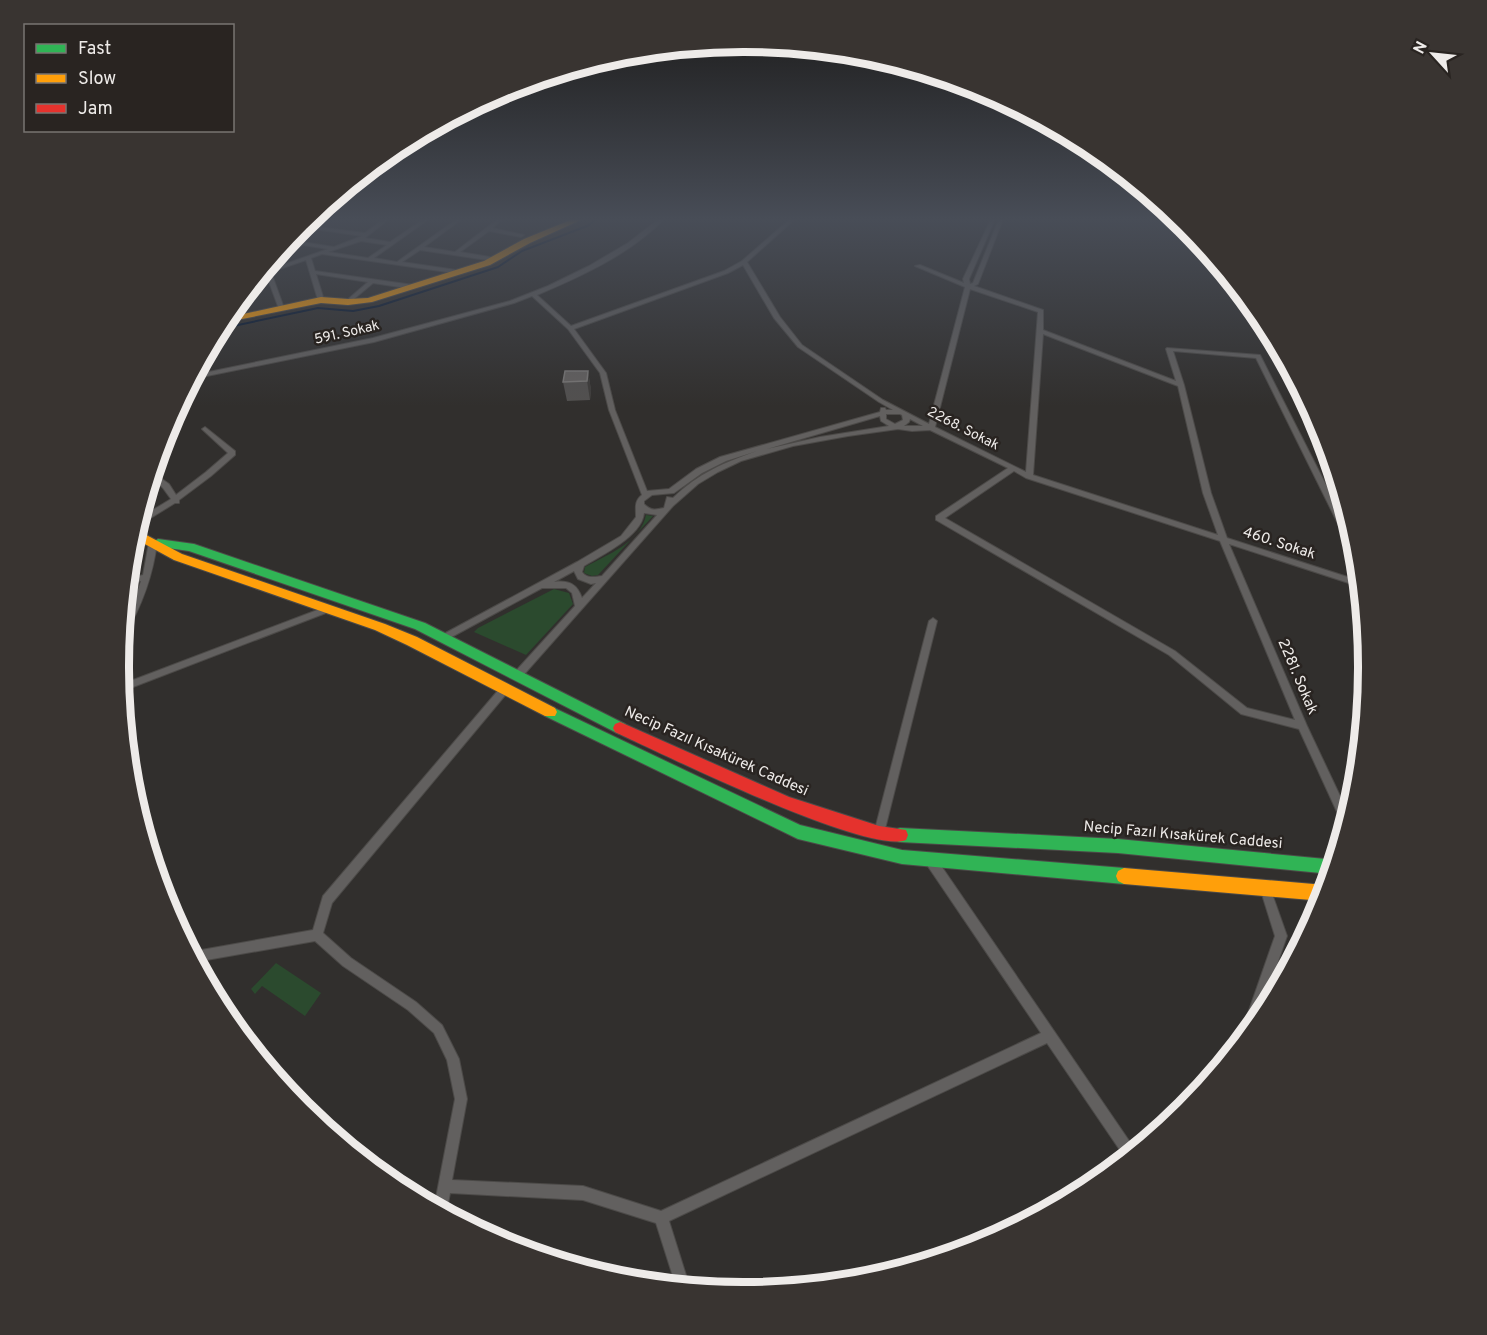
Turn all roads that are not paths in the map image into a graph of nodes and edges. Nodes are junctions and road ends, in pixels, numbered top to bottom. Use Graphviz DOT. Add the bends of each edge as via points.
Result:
graph roads {
  1 [pos="270,281"];
  2 [pos="315,281"];
  3 [pos="372,281"];
  4 [pos="374,281"];
  5 [pos="431,281"];
  6 [pos="558,281"];
  7 [pos="700,281"];
  8 [pos="755,281"];
  9 [pos="956,281"];
  10 [pos="967,281"];
  11 [pos="976,281"];
  12 [pos="968,286"];
  13 [pos="413,287"];
  14 [pos="533,294"];
  15 [pos="321,300"];
  16 [pos="348,302"];
  17 [pos="281,308"];
  18 [pos="243,311"];
  19 [pos="570,328"];
  20 [pos="1040,332"];
  21 [pos="203,375"];
  22 [pos="1181,385"];
  23 [pos="881,401"];
  24 [pos="884,413"];
  25 [pos="905,414"];
  26 [pos="898,427"];
  27 [pos="931,428"];
  28 [pos="205,429"];
  29 [pos="1012,469"];
  30 [pos="1029,476"];
  31 [pos="158,479"];
  32 [pos="661,493"];
  33 [pos="645,495"];
  34 [pos="176,501"];
  35 [pos="639,504"];
  36 [pos="670,505"];
  37 [pos="147,518"];
  38 [pos="1341,523"];
  39 [pos="144,538"];
  40 [pos="1224,541"];
  41 [pos="580,564"];
  42 [pos="147,577"];
  43 [pos="602,579"];
  44 [pos="135,580"];
  45 [pos="1352,581"];
  46 [pos="536,588"];
  47 [pos="579,605"];
  48 [pos="328,609"];
  49 [pos="133,615"];
  50 [pos="131,619"];
  51 [pos="933,621"];
  52 [pos="443,638"];
  53 [pos="518,676"];
  54 [pos="129,685"];
  55 [pos="504,690"];
  56 [pos="1302,726"];
  57 [pos="1342,811"];
  58 [pos="879,833"];
  59 [pos="916,837"];
  60 [pos="929,858"];
  61 [pos="1326,866"];
  62 [pos="1265,888"];
  63 [pos="1316,892"];
  64 [pos="317,935"];
  65 [pos="200,956"];
  66 [pos="1256,1007"];
  67 [pos="1048,1035"];
  68 [pos="1126,1148"];
  69 [pos="444,1186"];
  70 [pos="441,1203"];
  71 [pos="661,1218"];
  72 [pos="680,1279"];
  1 -- 17 [label="street"];
  2 -- 15 [label="street"];
  3 -- 16 [label="street"];
  4 -- 13 [label="street"];
  5 -- 13 [label="main road"];
  6 -- 14 [label="street, 591. Sokak"];
  7 -- 19 [label="street"];
  8 -- 23 [label="street, 2268. Sokak" via="777,318 800,346"];
  9 -- 12 [label="street"];
  10 -- 12 [label="street"];
  11 -- 12 [label="street"];
  12 -- 20 [label="street" via="1041,311"];
  12 -- 27 [label="street"];
  13 -- 16 [label="main road"];
  14 -- 19 [label="street"];
  14 -- 21 [label="street, 591. Sokak" via="374,340"];
  15 -- 16 [label="main road"];
  15 -- 17 [label="main road"];
  17 -- 18 [label="main road"];
  19 -- 33 [label="street" via="603,373 612,410"];
  20 -- 22 [label="street"];
  20 -- 30 [label="street"];
  22 -- 38 [label="street, 2281. Sokak" via="1168,350 1258,356"];
  22 -- 40 [label="street, 2281. Sokak" via="1207,493"];
  23 -- 24 [label="street"];
  23 -- 25 [label="street, 2268. Sokak"];
  24 -- 25 [label="street"];
  24 -- 26 [label="street" via="883,420"];
  24 -- 32 [label="street" via="723,459 671,491"];
  25 -- 26 [label="street" via="907,422"];
  25 -- 27 [label="street, 2268. Sokak"];
  26 -- 27 [label="street"];
  26 -- 36 [label="street" via="813,440 736,462 695,483"];
  27 -- 29 [label="street, 2268. Sokak"];
  28 -- 34 [label="street" via="232,453 202,483"];
  29 -- 30 [label="street, 2268. Sokak"];
  29 -- 56 [label="street" via="939,518 1172,653 1244,711"];
  30 -- 40 [label="street, 2268. Sokak"];
  31 -- 34 [label="street"];
  32 -- 33 [label="street"];
  32 -- 36 [label="street" via="669,497"];
  33 -- 35 [label="street"];
  34 -- 37 [label="street"];
  35 -- 36 [label="street" via="651,513"];
  35 -- 41 [label="street" via="640,517 624,538"];
  36 -- 43 [label="street"];
  39 -- 42 [label="street"];
  39 -- 48 [label="main road" via="178,557"];
  39 -- 52 [label="main road, Necip Fazıl Kısakürek Caddesi" via="201,550 379,610"];
  40 -- 45 [label="street, 460. Sokak"];
  40 -- 56 [label="street, 2281. Sokak"];
  41 -- 43 [label="street" via="581,577 591,581"];
  41 -- 46 [label="street"];
  42 -- 44 [label="street"];
  42 -- 49 [label="street"];
  43 -- 47 [label="street"];
  46 -- 47 [label="street" via="557,584 572,587"];
  46 -- 52 [label="street"];
  47 -- 53 [label="street"];
  48 -- 54 [label="street"];
  48 -- 55 [label="main road" via="412,641"];
  49 -- 50 [label="street"];
  51 -- 58 [label="street"];
  52 -- 53 [label="main road, Necip Fazıl Kısakürek Caddesi"];
  53 -- 55 [label="main road"];
  53 -- 58 [label="main road, Necip Fazıl Kısakürek Caddesi" via="786,803"];
  55 -- 60 [label="main road" via="798,832 902,857"];
  55 -- 64 [label="street" via="327,900"];
  56 -- 57 [label="street, 2281. Sokak"];
  58 -- 59 [label="main road, Necip Fazıl Kısakürek Caddesi"];
  59 -- 60 [label="main road"];
  59 -- 61 [label="main road, Necip Fazıl Kısakürek Caddesi" via="1118,846"];
  60 -- 62 [label="main road"];
  60 -- 67 [label="street"];
  62 -- 63 [label="main road"];
  62 -- 66 [label="street" via="1281,936"];
  64 -- 65 [label="street"];
  64 -- 69 [label="street" via="438,1029 453,1059 460,1099"];
  67 -- 68 [label="street"];
  67 -- 71 [label="street"];
  69 -- 70 [label="street"];
  69 -- 71 [label="street" via="583,1193"];
  71 -- 72 [label="street"];
}
